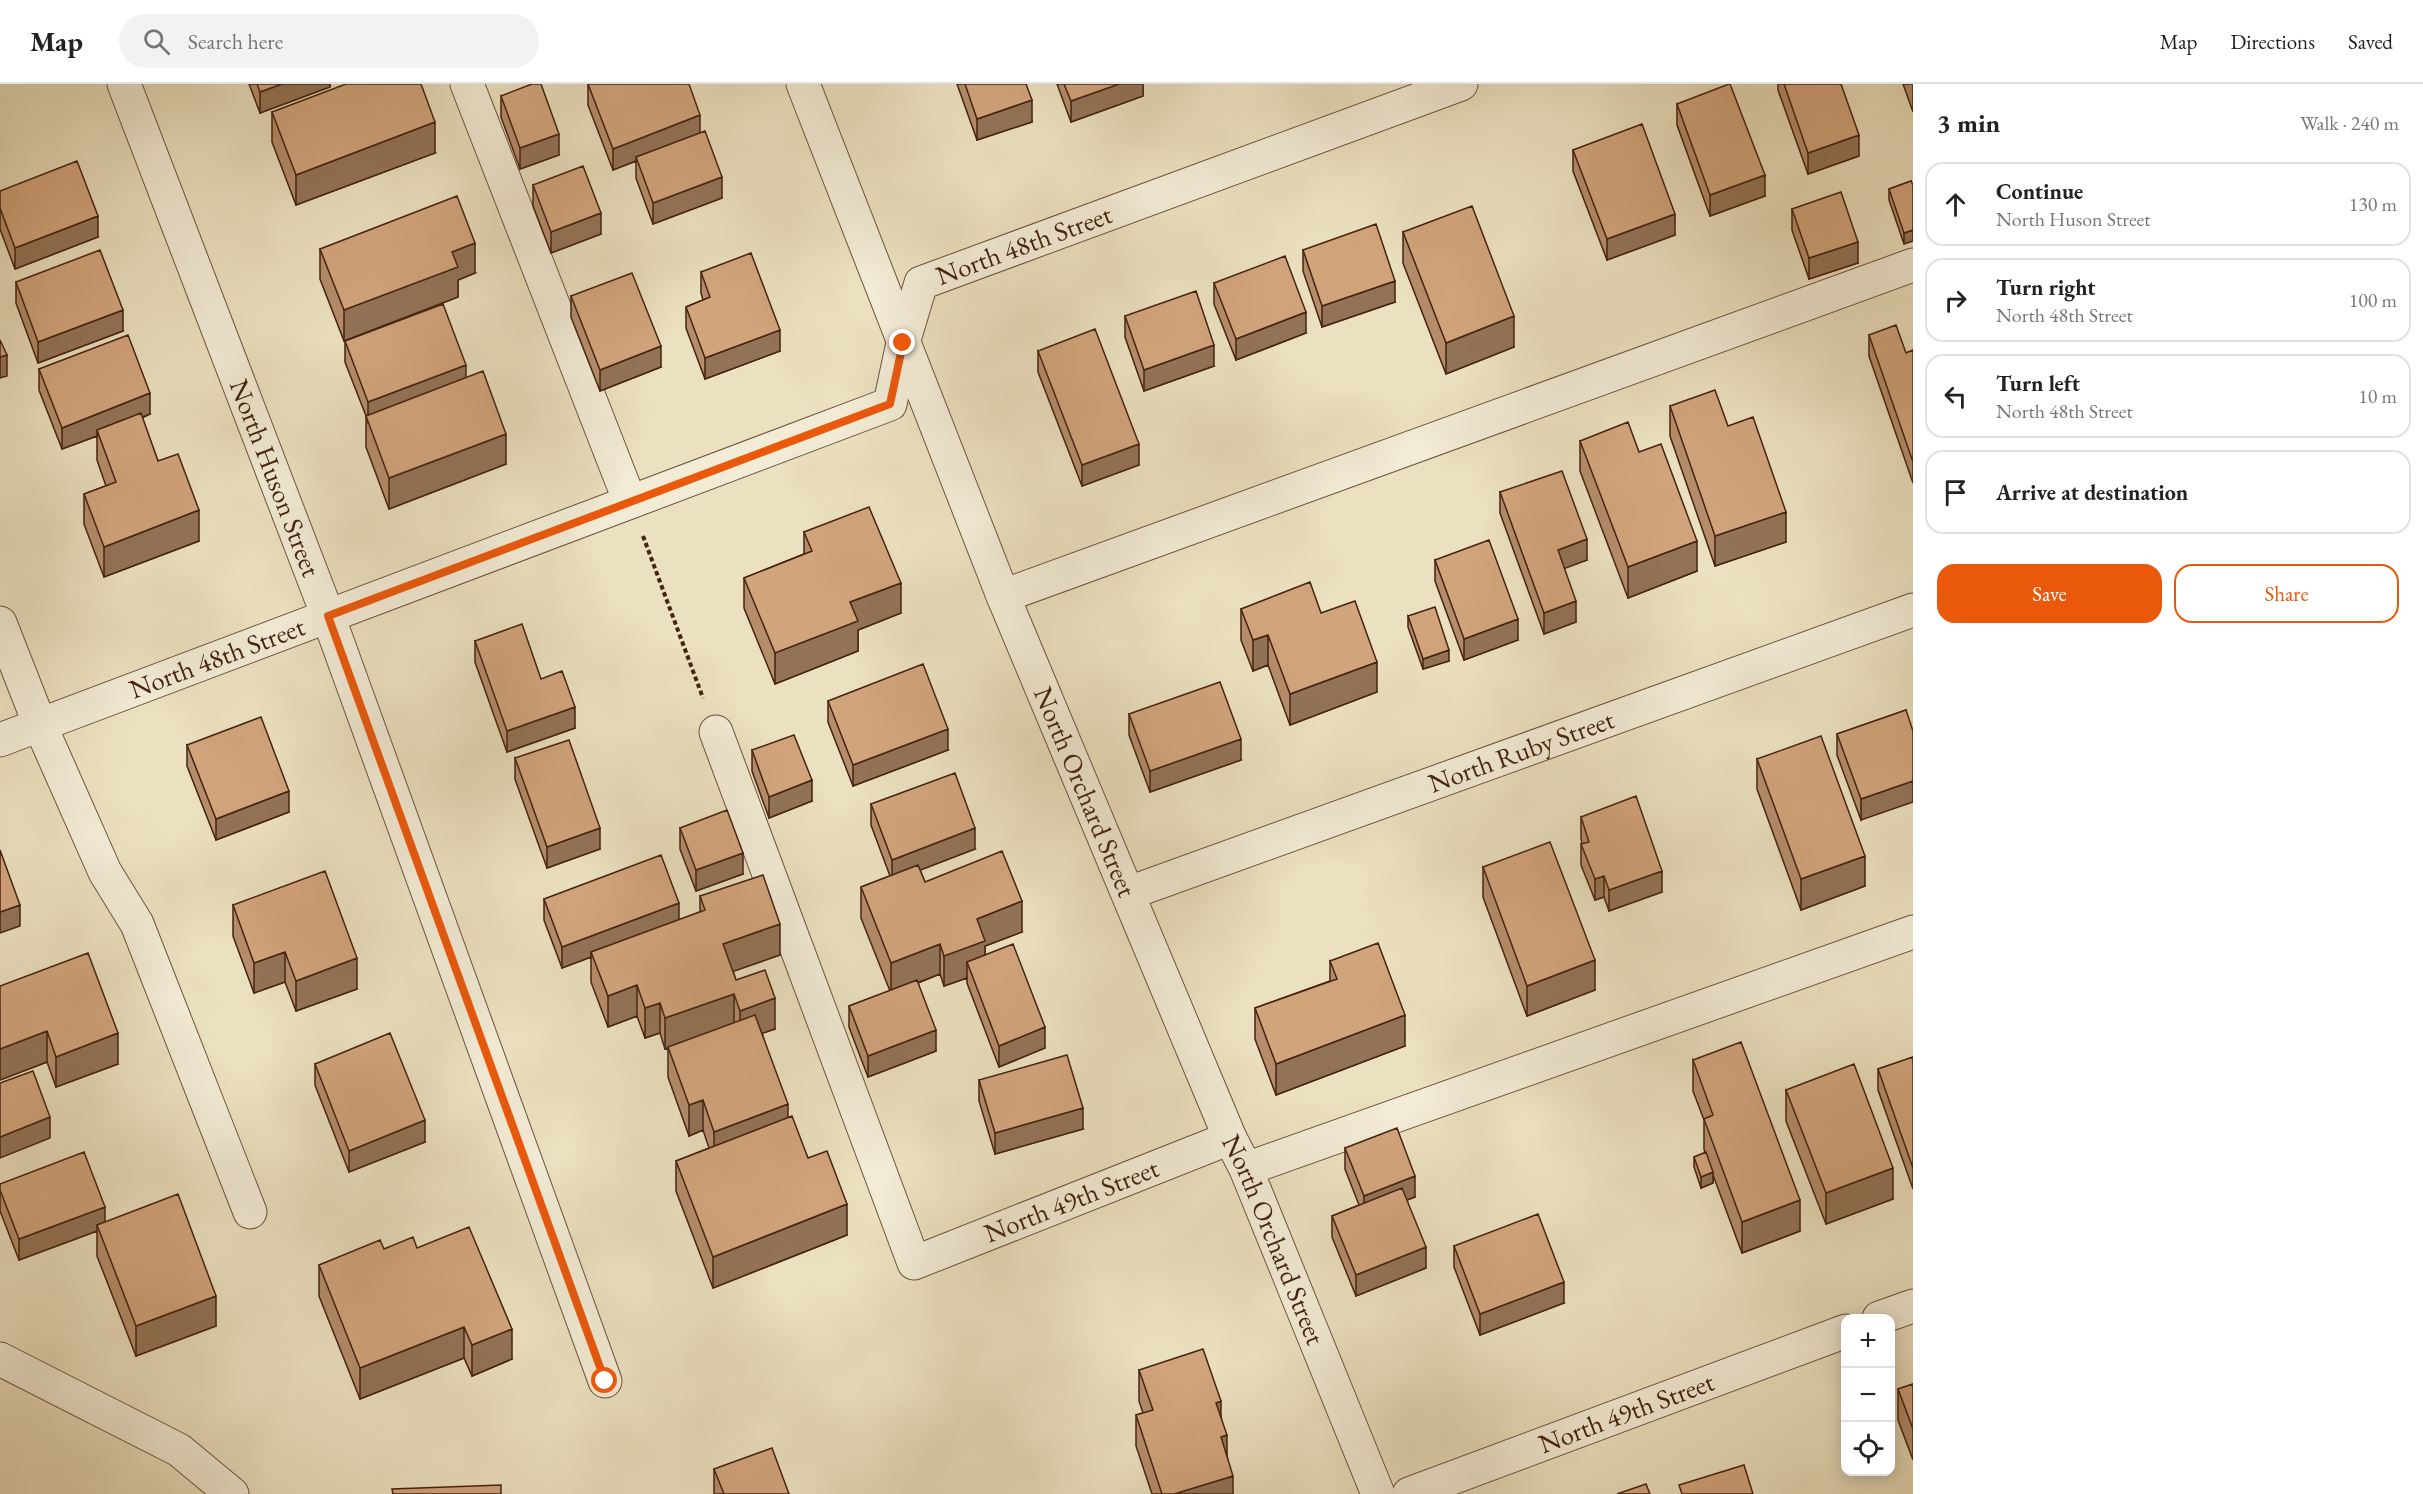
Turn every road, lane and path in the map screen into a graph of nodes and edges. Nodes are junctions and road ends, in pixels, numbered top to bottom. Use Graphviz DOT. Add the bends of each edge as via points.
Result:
graph roads {
  1 [pos="124,84"];
  2 [pos="467,84"];
  3 [pos="803,84"];
  4 [pos="1461,84"];
  5 [pos="1913,266"];
  6 [pos="903,343"];
  7 [pos="630,502"];
  8 [pos="1003,597"];
  9 [pos="1913,610"];
  10 [pos="328,616"];
  11 [pos="0,623"];
  12 [pos="40,725"];
  13 [pos="716,732"];
  14 [pos="0,740"];
  15 [pos="1129,893"];
  16 [pos="1913,932"];
  17 [pos="1230,1138"];
  18 [pos="1246,1169"];
  19 [pos="250,1212"];
  20 [pos="1913,1306"];
  21 [pos="1890,1314"];
  22 [pos="1841,1332"];
  23 [pos="0,1359"];
  24 [pos="605,1381"];
  25 [pos="232,1494"];
  26 [pos="1378,1494"];
  27 [pos="1409,1494"];
  1 -- 10 [label="street, North Huson Street"];
  2 -- 7 [label="street"];
  3 -- 6 [label="street, North Orchard Street"];
  4 -- 6 [label="street, North 48th Street" via="921,283"];
  5 -- 8 [label="street"];
  6 -- 7 [label="street, North 48th Street" via="890,404"];
  6 -- 8 [label="street, North Orchard Street"];
  7 -- 10 [label="street, North 48th Street"];
  7 -- 13 [label="path"];
  8 -- 15 [label="street, North Orchard Street"];
  9 -- 15 [label="street, North Ruby Street"];
  10 -- 12 [label="street, North 48th Street"];
  10 -- 24 [label="street, North Huson Street"];
  11 -- 12 [label="street"];
  12 -- 14 [label="street, North 48th Street"];
  12 -- 19 [label="street" via="105,872 137,924"];
  13 -- 17 [label="street, North 49th Street" via="914,1263"];
  15 -- 17 [label="street, North Orchard Street"];
  16 -- 18 [label="street"];
  17 -- 18 [label="street, North Orchard Street"];
  18 -- 26 [label="street, North Orchard Street"];
  20 -- 21 [label="street"];
  22 -- 27 [label="street, North 49th Street"];
  23 -- 25 [label="street" via="179,1450"];
}
